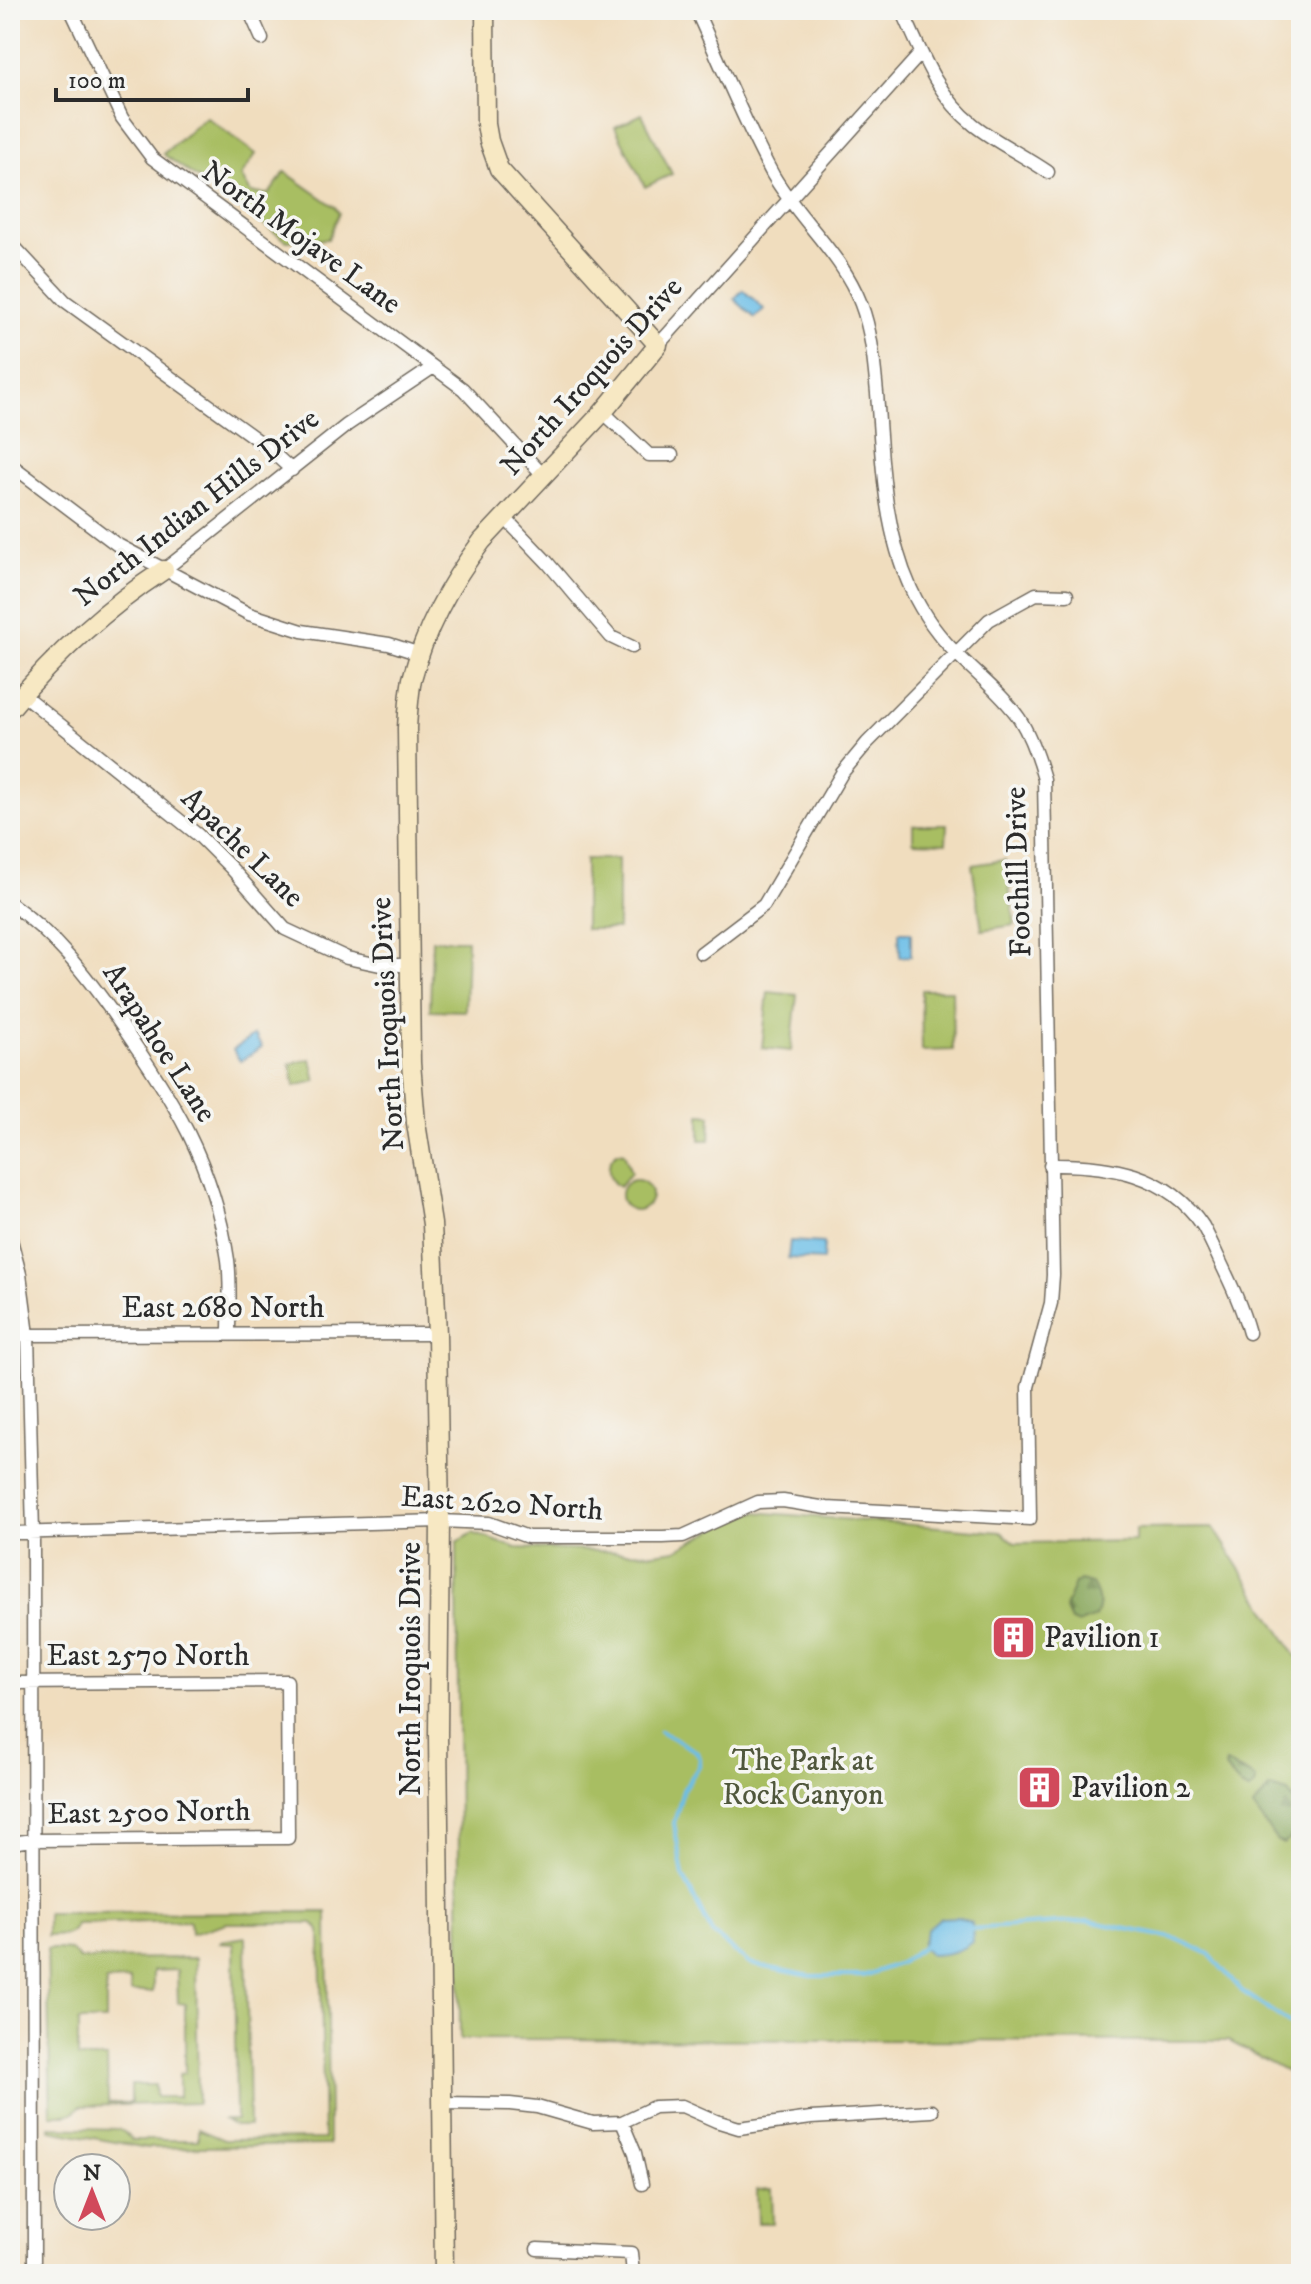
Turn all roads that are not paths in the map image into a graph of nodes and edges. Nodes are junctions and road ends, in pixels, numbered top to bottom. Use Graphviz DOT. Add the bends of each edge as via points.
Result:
graph roads {
  1 [pos="71,10"];
  2 [pos="249,10"];
  3 [pos="485,10"];
  4 [pos="696,10"];
  5 [pos="902,10"];
  6 [pos="262,39"];
  7 [pos="921,53"];
  8 [pos="1048,172"];
  9 [pos="788,199"];
  10 [pos="10,242"];
  11 [pos="658,345"];
  12 [pos="432,368"];
  13 [pos="603,412"];
  14 [pos="672,455"];
  15 [pos="10,464"];
  16 [pos="292,470"];
  17 [pos="543,475"];
  18 [pos="504,517"];
  19 [pos="164,570"];
  20 [pos="1067,595"];
  21 [pos="632,647"];
  22 [pos="420,654"];
  23 [pos="956,654"];
  24 [pos="16,702"];
  25 [pos="10,903"];
  26 [pos="701,953"];
  27 [pos="410,965"];
  28 [pos="1050,1165"];
  29 [pos="10,1236"];
  30 [pos="1249,1333"];
  31 [pos="229,1334"];
  32 [pos="437,1334"];
  33 [pos="10,1335"];
  34 [pos="28,1335"];
  35 [pos="1030,1519"];
  36 [pos="440,1521"];
  37 [pos="10,1533"];
  38 [pos="33,1533"];
  39 [pos="10,1683"];
  40 [pos="34,1683"];
  41 [pos="288,1838"];
  42 [pos="34,1840"];
  43 [pos="10,1843"];
  44 [pos="442,2103"];
  45 [pos="932,2111"];
  46 [pos="622,2122"];
  47 [pos="642,2184"];
  48 [pos="537,2249"];
  49 [pos="34,2274"];
  50 [pos="444,2274"];
  51 [pos="633,2274"];
  1 -- 12 [label="street, North Mojave Lane" via="122,118 152,158"];
  2 -- 6 [label="street"];
  3 -- 11 [label="street" via="486,124 499,169"];
  4 -- 9 [label="street, Foothill Drive"];
  5 -- 7 [label="street"];
  7 -- 8 [label="street" via="933,78 974,125"];
  7 -- 9 [label="street, North Iroquois Drive"];
  9 -- 11 [label="street, North Iroquois Drive"];
  9 -- 23 [label="street, Foothill Drive" via="836,257 861,303 873,349 893,541 922,611"];
  10 -- 16 [label="street" via="65,301"];
  11 -- 13 [label="street, North Iroquois Drive"];
  12 -- 16 [label="street, North Indian Hills Drive"];
  12 -- 17 [label="street, North Mojave Lane" via="463,389"];
  13 -- 14 [label="street" via="649,455"];
  13 -- 17 [label="street, North Iroquois Drive"];
  15 -- 19 [label="street" via="116,544"];
  16 -- 19 [label="street, North Indian Hills Drive"];
  17 -- 18 [label="street, North Iroquois Drive"];
  18 -- 21 [label="street" via="611,637"];
  18 -- 22 [label="street, North Iroquois Drive" via="467,561"];
  19 -- 22 [label="street" via="249,614 302,631"];
  19 -- 24 [label="street, North Indian Hills Drive" via="112,607"];
  20 -- 23 [label="street" via="1036,594 989,620"];
  22 -- 27 [label="street, North Iroquois Drive" via="407,728"];
  23 -- 26 [label="street" via="842,773 764,905"];
  23 -- 28 [label="street, Foothill Drive" via="1018,717 1044,779"];
  24 -- 27 [label="street, Apache Lane" via="198,835 285,929 347,958"];
  25 -- 31 [label="street, Arapahoe Lane" via="87,977 161,1082 190,1135 223,1232"];
  27 -- 32 [label="street, North Iroquois Drive" via="413,1093 432,1224"];
  28 -- 30 [label="street" via="1113,1168 1146,1179 1182,1204 1204,1228 1241,1303"];
  28 -- 35 [label="street, Foothill Drive" via="1051,1303 1028,1387"];
  29 -- 34 [label="street"];
  31 -- 32 [label="street, East 2680 North"];
  31 -- 34 [label="street, East 2680 North"];
  32 -- 36 [label="street, North Iroquois Drive"];
  33 -- 34 [label="street, East 2680 North"];
  34 -- 38 [label="street"];
  35 -- 36 [label="street, East 2620 North" via="783,1501 758,1502 683,1536 528,1537 489,1523"];
  36 -- 38 [label="street, East 2620 North"];
  36 -- 44 [label="street, North Iroquois Drive"];
  37 -- 38 [label="street, East 2620 North"];
  38 -- 40 [label="street"];
  39 -- 40 [label="street, East 2570 North"];
  40 -- 41 [label="street, East 2570 North" via="287,1681"];
  40 -- 42 [label="street"];
  41 -- 42 [label="street, East 2500 North"];
  42 -- 43 [label="street, East 2500 North"];
  42 -- 49 [label="street"];
  44 -- 46 [label="street" via="510,2104 593,2123"];
  44 -- 50 [label="street, North Iroquois Drive"];
  45 -- 46 [label="street" via="739,2128 682,2106 654,2107"];
  46 -- 47 [label="street"];
  48 -- 51 [label="street" via="631,2253"];
}
